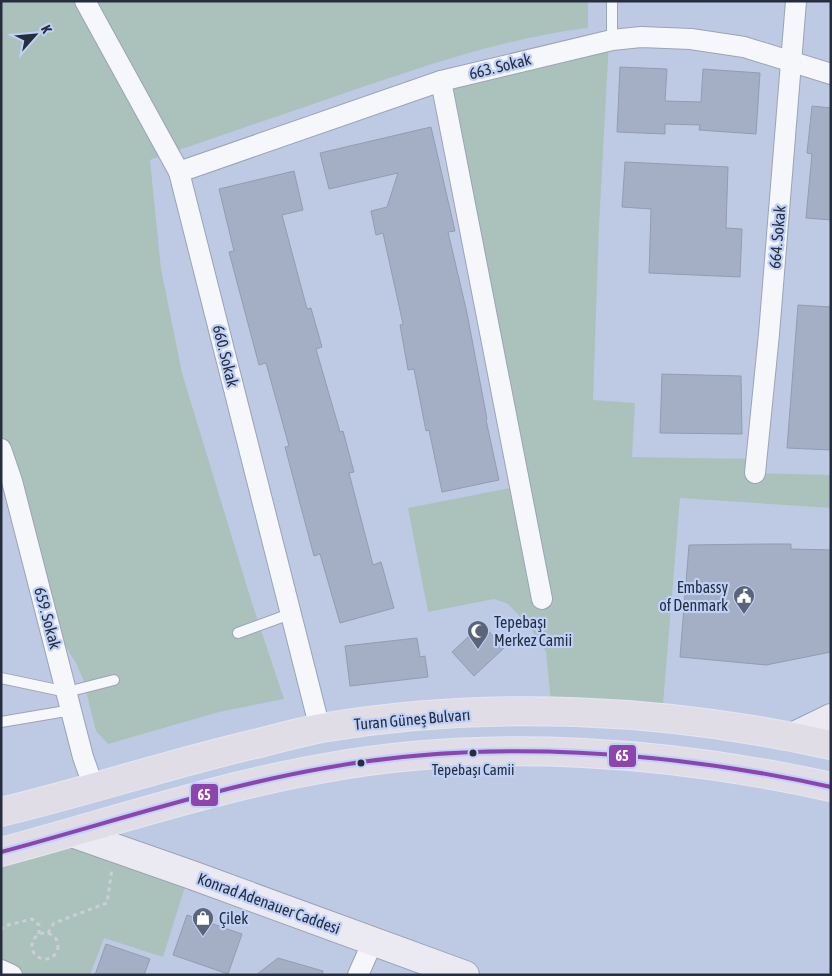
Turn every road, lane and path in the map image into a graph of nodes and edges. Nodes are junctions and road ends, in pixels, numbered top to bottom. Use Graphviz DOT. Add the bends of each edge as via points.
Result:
graph roads {
  1 [pos="85,1"];
  2 [pos="612,1"];
  3 [pos="796,1"];
  4 [pos="612,40"];
  5 [pos="792,62"];
  6 [pos="831,74"];
  7 [pos="441,80"];
  8 [pos="179,172"];
  9 [pos="1,449"];
  10 [pos="755,473"];
  11 [pos="542,598"];
  12 [pos="290,614"];
  13 [pos="238,633"];
  14 [pos="1,678"];
  15 [pos="114,680"];
  16 [pos="70,701"];
  17 [pos="831,718"];
  18 [pos="1,722"];
  19 [pos="320,729"];
  20 [pos="792,737"];
  21 [pos="831,746"];
  22 [pos="831,787"];
  23 [pos="94,788"];
  24 [pos="1,812"];
  25 [pos="72,833"];
  26 [pos="116,848"];
  27 [pos="1,852"];
  28 [pos="1,930"];
  29 [pos="48,933"];
  30 [pos="39,934"];
  31 [pos="373,940"];
  32 [pos="1,970"];
  33 [pos="12,975"];
  34 [pos="358,975"];
  35 [pos="465,975"];
  1 -- 8 [label="street, 660. Sokak"];
  2 -- 4 [label="lane"];
  3 -- 5 [label="street, 664. Sokak"];
  4 -- 5 [label="street, 663. Sokak" via="641,37 691,39 744,47"];
  4 -- 7 [label="street, 663. Sokak"];
  5 -- 6 [label="street, 663. Sokak"];
  5 -- 10 [label="street, 664. Sokak"];
  7 -- 8 [label="street, 663. Sokak"];
  7 -- 11 [label="street"];
  8 -- 12 [label="street, 660. Sokak"];
  9 -- 16 [label="street, 659. Sokak"];
  12 -- 13 [label="lane"];
  12 -- 19 [label="street, 660. Sokak"];
  14 -- 16 [label="lane"];
  15 -- 16 [label="lane"];
  16 -- 18 [label="lane"];
  16 -- 23 [label="street, 659. Sokak"];
  17 -- 20 [label="main road"];
  19 -- 20 [label="main road, Turan Güneş Bulvarı" via="396,718 552,712 662,717"];
  19 -- 23 [label="main road, Turan Güneş Bulvarı" via="206,755"];
  20 -- 21 [label="main road, Turan Güneş Bulvarı"];
  22 -- 25 [label="main road" via="775,774 696,762 618,755 452,753 326,768 221,790"];
  23 -- 24 [label="main road, Turan Güneş Bulvarı"];
  25 -- 26 [label="main road, Konrad Adenauer Caddesi"];
  25 -- 27 [label="main road"];
  26 -- 29 [label="path" via="107,902 54,924"];
  26 -- 31 [label="main road, Konrad Adenauer Caddesi"];
  28 -- 30 [label="path" via="4,926 32,919 39,925"];
  29 -- 30 [label="path"];
  29 -- 30 [label="path" via="56,937 58,950 54,957 45,960 37,957 32,949 33,940"];
  31 -- 34 [label="street"];
  31 -- 35 [label="main road, Konrad Adenauer Caddesi"];
  32 -- 33 [label="street"];
}
